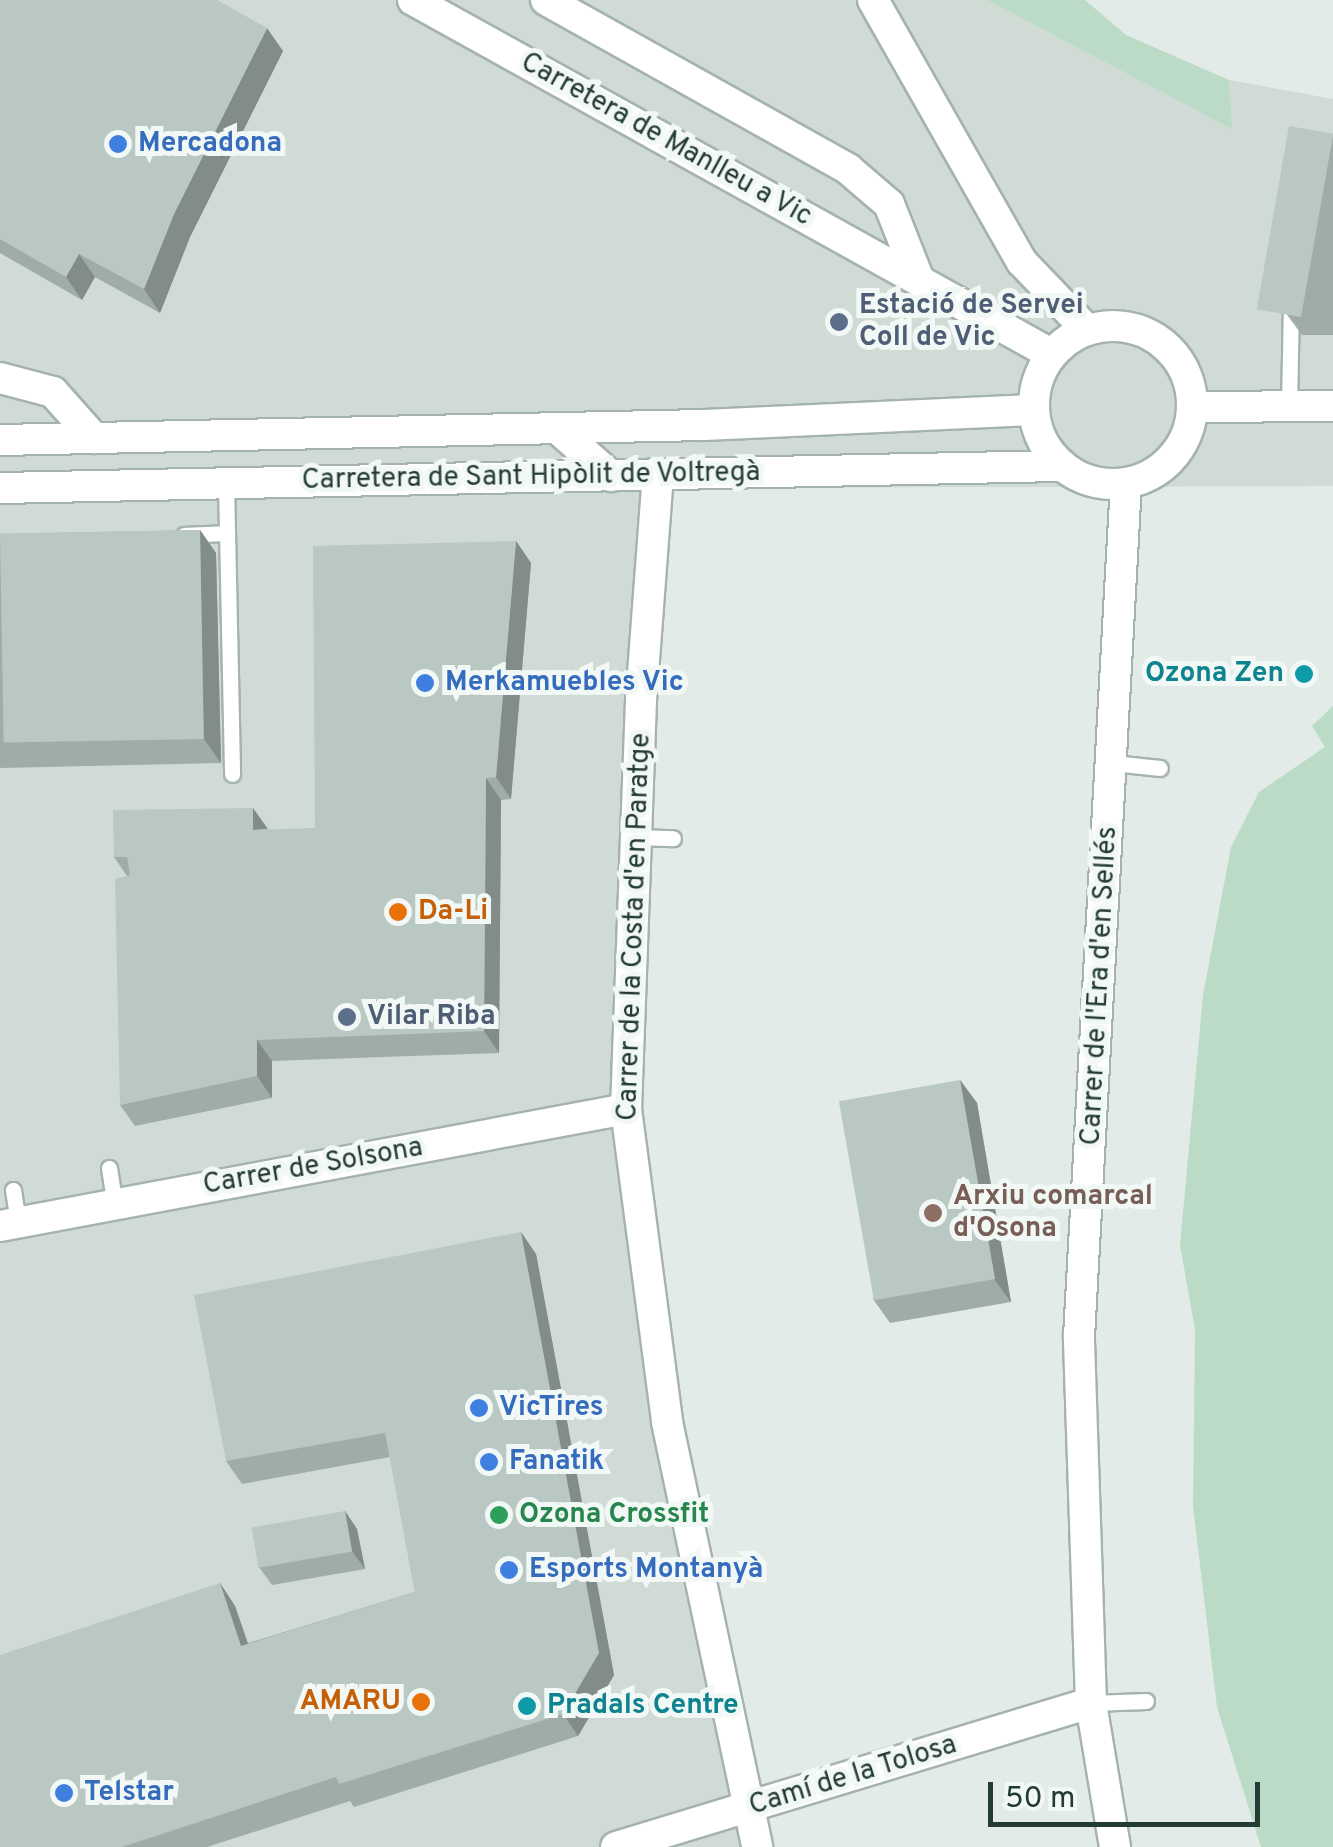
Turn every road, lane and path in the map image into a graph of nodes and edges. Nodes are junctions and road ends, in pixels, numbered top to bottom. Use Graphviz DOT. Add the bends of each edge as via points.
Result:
graph roads {
  1 [pos="413,0"];
  2 [pos="546,0"];
  3 [pos="873,0"];
  4 [pos="1292,272"];
  5 [pos="919,280"];
  6 [pos="1087,330"];
  7 [pos="1050,354"];
  8 [pos="0,378"];
  9 [pos="1289,406"];
  10 [pos="1333,406"];
  11 [pos="1192,407"];
  12 [pos="1034,410"];
  13 [pos="558,429"];
  14 [pos="94,438"];
  15 [pos="0,440"];
  16 [pos="1063,466"];
  17 [pos="658,474"];
  18 [pos="611,476"];
  19 [pos="226,483"];
  20 [pos="1126,483"];
  21 [pos="0,488"];
  22 [pos="227,533"];
  23 [pos="170,535"];
  24 [pos="1113,763"];
  25 [pos="1160,768"];
  26 [pos="232,774"];
  27 [pos="636,837"];
  28 [pos="674,838"];
  29 [pos="626,1109"];
  30 [pos="109,1168"];
  31 [pos="12,1190"];
  32 [pos="114,1204"];
  33 [pos="9,1224"];
  34 [pos="1146,1701"];
  35 [pos="1090,1704"];
  36 [pos="746,1810"];
  37 [pos="616,1847"];
  38 [pos="757,1847"];
  39 [pos="1115,1847"];
  1 -- 5 [label="street, Carretera de Manlleu a Vic"];
  2 -- 5 [label="street" via="848,170 889,204"];
  3 -- 6 [label="street" via="1022,262"];
  4 -- 9 [label="lane"];
  5 -- 7 [label="street, Carretera de Manlleu a Vic"];
  6 -- 7 [label="street"];
  6 -- 11 [label="street" via="1128,327 1165,345 1188,380"];
  7 -- 12 [label="street"];
  8 -- 14 [label="street" via="53,392"];
  9 -- 10 [label="street"];
  9 -- 11 [label="street"];
  11 -- 20 [label="street" via="1173,457"];
  12 -- 13 [label="street, Carretera de Sant Hipòlit de Voltregà"];
  12 -- 16 [label="street" via="1046,446"];
  13 -- 14 [label="street, Carretera de Sant Hipòlit de Voltregà"];
  13 -- 18 [label="street"];
  14 -- 15 [label="street, Carretera de Sant Hipòlit de Voltregà"];
  16 -- 17 [label="street, Carretera de Sant Hipòlit de Voltregà"];
  16 -- 20 [label="street" via="1086,480"];
  17 -- 18 [label="street, Carretera de Sant Hipòlit de Voltregà"];
  17 -- 27 [label="street, Carrer de la Costa d'en Paratge"];
  18 -- 19 [label="street, Carretera de Sant Hipòlit de Voltregà"];
  19 -- 21 [label="street, Carretera de Sant Hipòlit de Voltregà"];
  19 -- 22 [label="lane"];
  20 -- 24 [label="street, Carrer de l'Era d'en Sellés"];
  22 -- 23 [label="lane"];
  22 -- 26 [label="lane"];
  24 -- 25 [label="lane"];
  24 -- 35 [label="street, Carrer de l'Era d'en Sellés" via="1080,1337"];
  27 -- 28 [label="lane"];
  27 -- 29 [label="street, Carrer de la Costa d'en Paratge"];
  29 -- 32 [label="street, Carrer de Solsona"];
  29 -- 36 [label="street, Carrer de la Costa d'en Paratge" via="667,1422"];
  30 -- 32 [label="lane"];
  31 -- 33 [label="lane"];
  32 -- 33 [label="street, Carrer de Solsona"];
  34 -- 35 [label="lane"];
  35 -- 36 [label="street, Camí de la Tolosa"];
  35 -- 39 [label="street, Carrer de l'Era d'en Sellés"];
  36 -- 37 [label="street, Camí de la Tolosa"];
  36 -- 38 [label="street, Carrer de la Costa d'en Paratge"];
}
